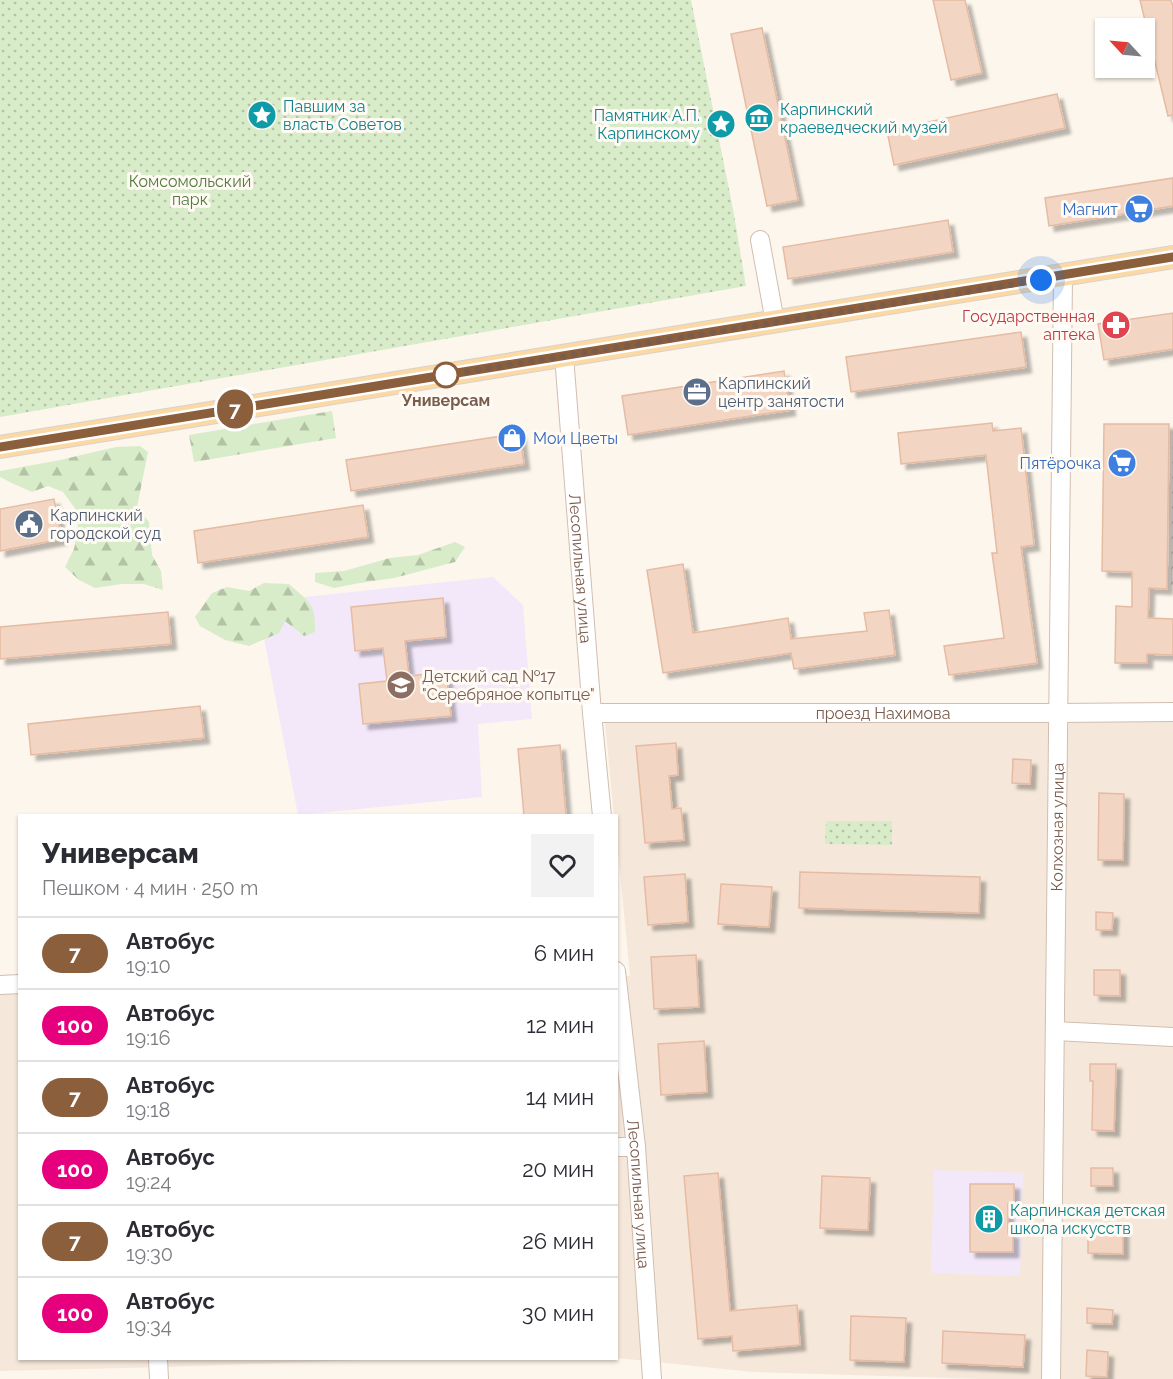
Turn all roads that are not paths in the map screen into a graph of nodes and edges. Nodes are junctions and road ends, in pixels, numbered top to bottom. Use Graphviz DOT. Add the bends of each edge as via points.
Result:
graph roads {
  1 [pos="760,240"];
  2 [pos="1173,258"];
  3 [pos="1063,276"];
  4 [pos="775,322"];
  5 [pos="564,356"];
  6 [pos="0,447"];
  7 [pos="1173,712"];
  8 [pos="592,713"];
  9 [pos="1058,713"];
  10 [pos="602,814"];
  11 [pos="618,981"];
  12 [pos="0,984"];
  13 [pos="18,984"];
  14 [pos="1055,1031"];
  15 [pos="1173,1036"];
  16 [pos="618,1147"];
  17 [pos="636,1147"];
  18 [pos="158,1360"];
  19 [pos="159,1379"];
  20 [pos="652,1379"];
  21 [pos="1051,1379"];
  1 -- 4 [label="street"];
  2 -- 3 [label="main road"];
  3 -- 4 [label="main road"];
  3 -- 9 [label="street, Колхозная улица"];
  4 -- 5 [label="main road"];
  5 -- 6 [label="main road"];
  5 -- 8 [label="street, Лесопильная улица"];
  7 -- 9 [label="street, проезд Нахимова"];
  8 -- 9 [label="street, проезд Нахимова"];
  8 -- 10 [label="street, Лесопильная улица"];
  9 -- 14 [label="street, Колхозная улица"];
  11 -- 17 [label="street, Лесопильная улица"];
  12 -- 13 [label="street"];
  14 -- 15 [label="street"];
  14 -- 21 [label="street, Колхозная улица"];
  16 -- 17 [label="street"];
  17 -- 20 [label="street, Лесопильная улица"];
  18 -- 19 [label="street"];
}
